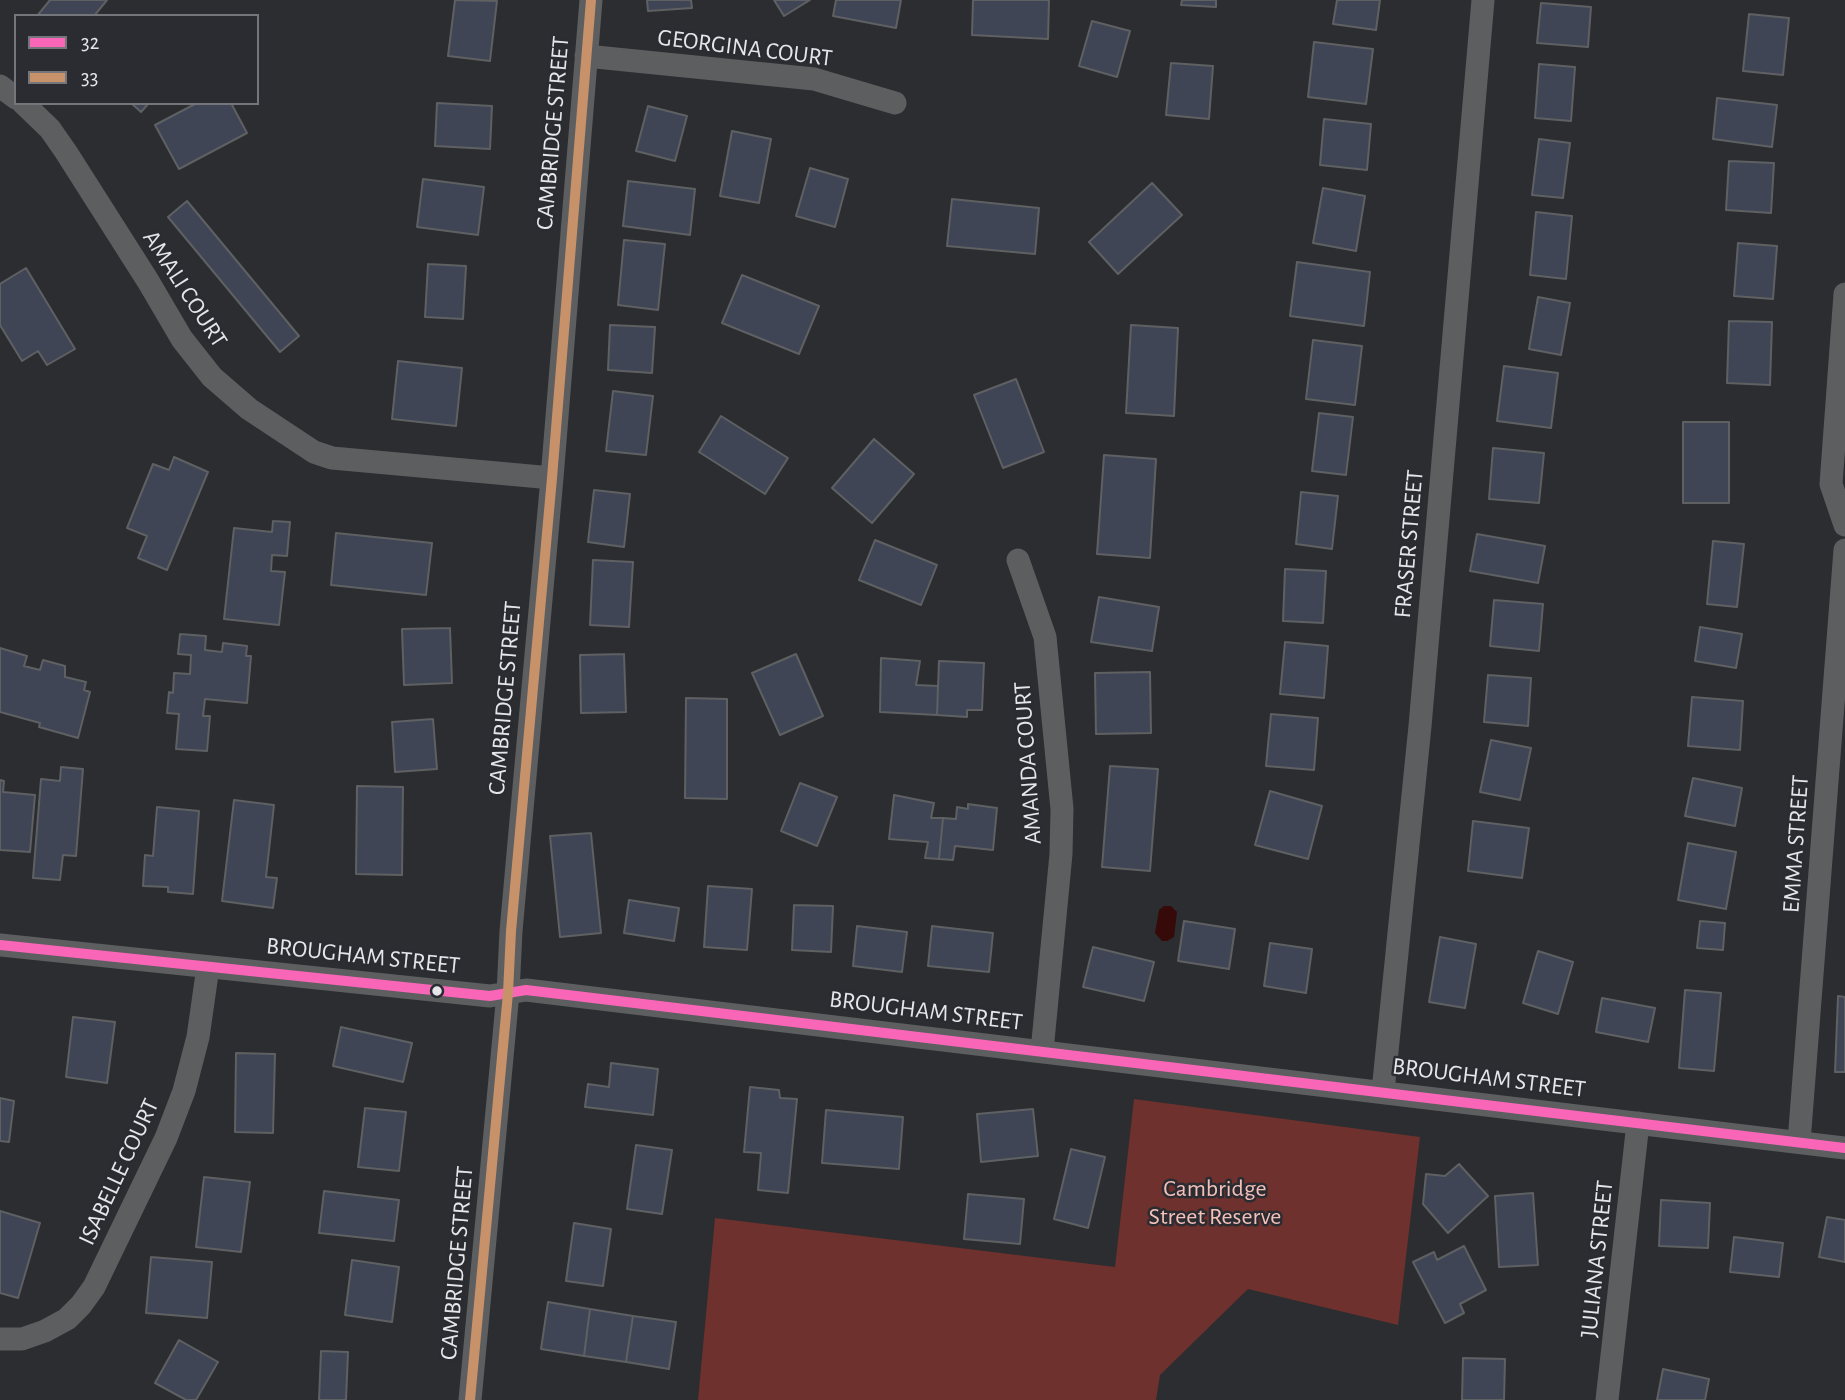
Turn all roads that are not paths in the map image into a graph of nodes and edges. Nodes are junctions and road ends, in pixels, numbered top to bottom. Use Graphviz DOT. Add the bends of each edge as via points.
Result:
graph roads {
  1 [pos="591,0"];
  2 [pos="1483,0"];
  3 [pos="586,56"];
  4 [pos="895,103"];
  5 [pos="25,105"];
  6 [pos="1845,294"];
  7 [pos="551,478"];
  8 [pos="1845,525"];
  9 [pos="1845,550"];
  10 [pos="1018,559"];
  11 [pos="0,944"];
  12 [pos="208,967"];
  13 [pos="508,993"];
  14 [pos="1042,1051"];
  15 [pos="1383,1091"];
  16 [pos="1638,1123"];
  17 [pos="1799,1142"];
  18 [pos="1845,1148"];
  19 [pos="0,1339"];
  20 [pos="470,1400"];
  21 [pos="1607,1400"];
  1 -- 3 [label="street, CAMBRIDGE STREET"];
  2 -- 15 [label="street, FRASER STREET" via="1420,726"];
  3 -- 4 [label="street, GEORGINA COURT" via="814,79"];
  3 -- 7 [label="street, CAMBRIDGE STREET"];
  5 -- 7 [label="street, AMALI COURT" via="66,152 182,338 212,377 249,409 314,452 332,458"];
  6 -- 8 [label="street" via="1831,484"];
  7 -- 13 [label="street, CAMBRIDGE STREET"];
  9 -- 17 [label="street, EMMA STREET"];
  10 -- 14 [label="street, AMANDA COURT" via="1045,637 1062,809"];
  11 -- 12 [label="street, BROUGHAM STREET"];
  12 -- 13 [label="street, BROUGHAM STREET" via="490,996"];
  12 -- 19 [label="street, ISABELLE COURT" via="184,1091 94,1287 66,1319 45,1331 22,1339"];
  13 -- 14 [label="street, BROUGHAM STREET" via="526,990"];
  13 -- 20 [label="street, CAMBRIDGE STREET"];
  14 -- 15 [label="street, BROUGHAM STREET"];
  15 -- 16 [label="street, BROUGHAM STREET"];
  16 -- 17 [label="street, BROUGHAM STREET"];
  16 -- 21 [label="street, JULIANA STREET"];
  17 -- 18 [label="street, BROUGHAM STREET"];
}
